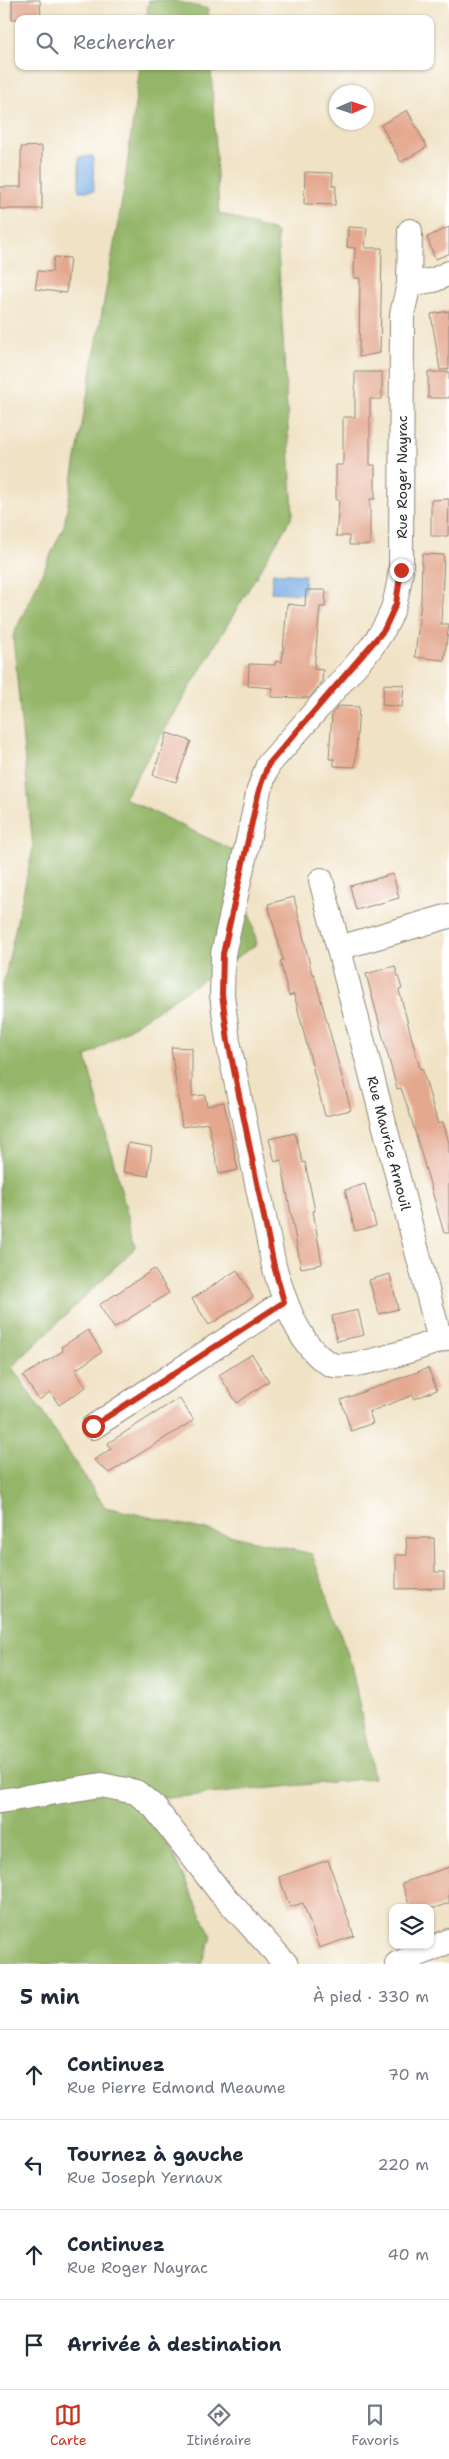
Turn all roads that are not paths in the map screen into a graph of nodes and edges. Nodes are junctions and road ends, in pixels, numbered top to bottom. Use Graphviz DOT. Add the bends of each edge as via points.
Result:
graph roads {
  1 [pos="410,231"];
  2 [pos="449,273"];
  3 [pos="409,284"];
  4 [pos="321,880"];
  5 [pos="449,916"];
  6 [pos="338,948"];
  7 [pos="284,1302"];
  8 [pos="444,1339"];
  9 [pos="93,1426"];
  10 [pos="0,1801"];
  11 [pos="449,1941"];
  12 [pos="284,1963"];
  13 [pos="397,1964"];
  1 -- 3 [label="street, Rue Roger Nayrac"];
  2 -- 3 [label="street" via="434,280"];
  3 -- 7 [label="street, Rue Roger Nayrac" via="402,314 401,570 396,604 384,630 268,765 259,790 223,954 222,994 228,1041"];
  4 -- 6 [label="street, Rue Maurice Arnouil"];
  5 -- 6 [label="street"];
  6 -- 8 [label="street, Rue Maurice Arnouil"];
  7 -- 8 [label="street, Rue Roger Nayrac" via="313,1351 332,1365 369,1362"];
  7 -- 9 [label="street"];
  10 -- 12 [label="street" via="101,1785 136,1792 154,1807 220,1892"];
  11 -- 13 [label="street"];
}
